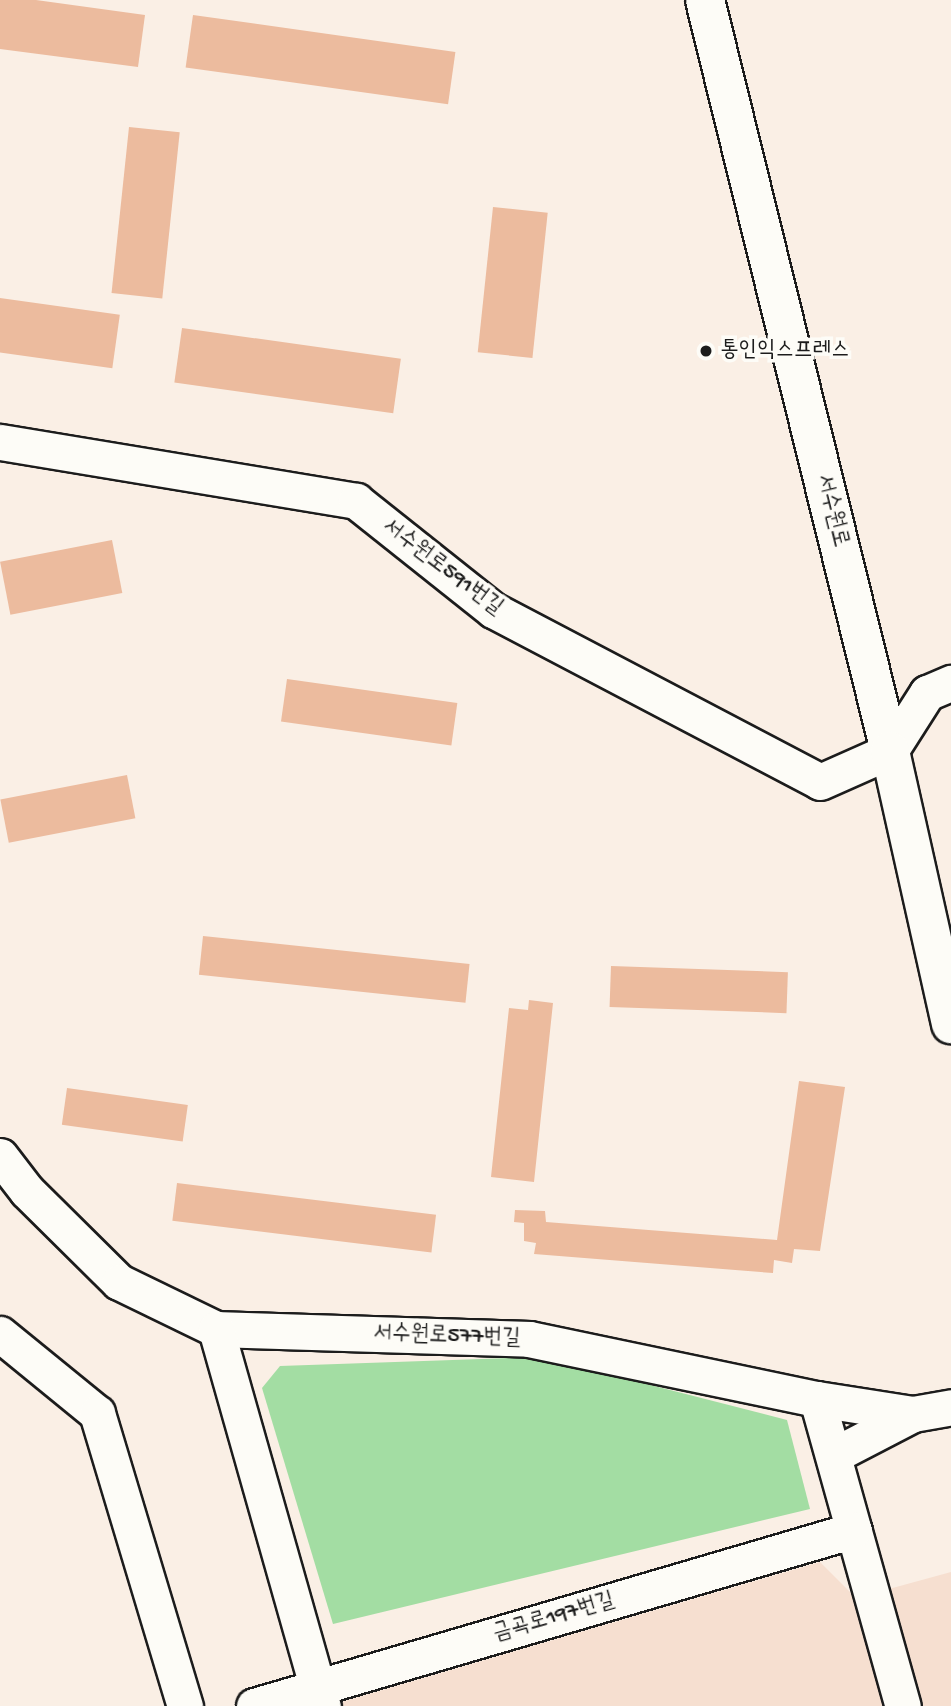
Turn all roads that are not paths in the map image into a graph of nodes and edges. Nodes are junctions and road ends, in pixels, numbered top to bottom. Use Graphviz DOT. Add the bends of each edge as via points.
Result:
graph roads {
  1 [pos="705,0"];
  2 [pos="0,442"];
  3 [pos="951,683"];
  4 [pos="890,751"];
  5 [pos="951,1024"];
  6 [pos="0,1156"];
  7 [pos="216,1329"];
  8 [pos="0,1334"];
  9 [pos="817,1399"];
  10 [pos="951,1407"];
  11 [pos="913,1414"];
  12 [pos="834,1455"];
  13 [pos="854,1530"];
  14 [pos="321,1696"];
  15 [pos="185,1706"];
  16 [pos="254,1706"];
  17 [pos="903,1706"];
  1 -- 4 [label="main road, 서수원로"];
  2 -- 4 [label="street, 서수원로591번길" via="356,501 493,610 820,782"];
  3 -- 4 [label="street" via="928,693"];
  4 -- 5 [label="main road, 서수원로"];
  6 -- 7 [label="street, 서수원로577번길" via="27,1191 119,1282"];
  7 -- 9 [label="street, 서수원로577번길" via="529,1339"];
  7 -- 14 [label="street"];
  8 -- 15 [label="street" via="97,1413"];
  9 -- 11 [label="street, 서수원로577번길"];
  9 -- 12 [label="street"];
  10 -- 11 [label="street, 서수원로577번길"];
  11 -- 12 [label="street"];
  12 -- 13 [label="street"];
  13 -- 14 [label="street, 금곡로197번길"];
  13 -- 17 [label="street"];
  14 -- 16 [label="street, 금곡로197번길"];
}
